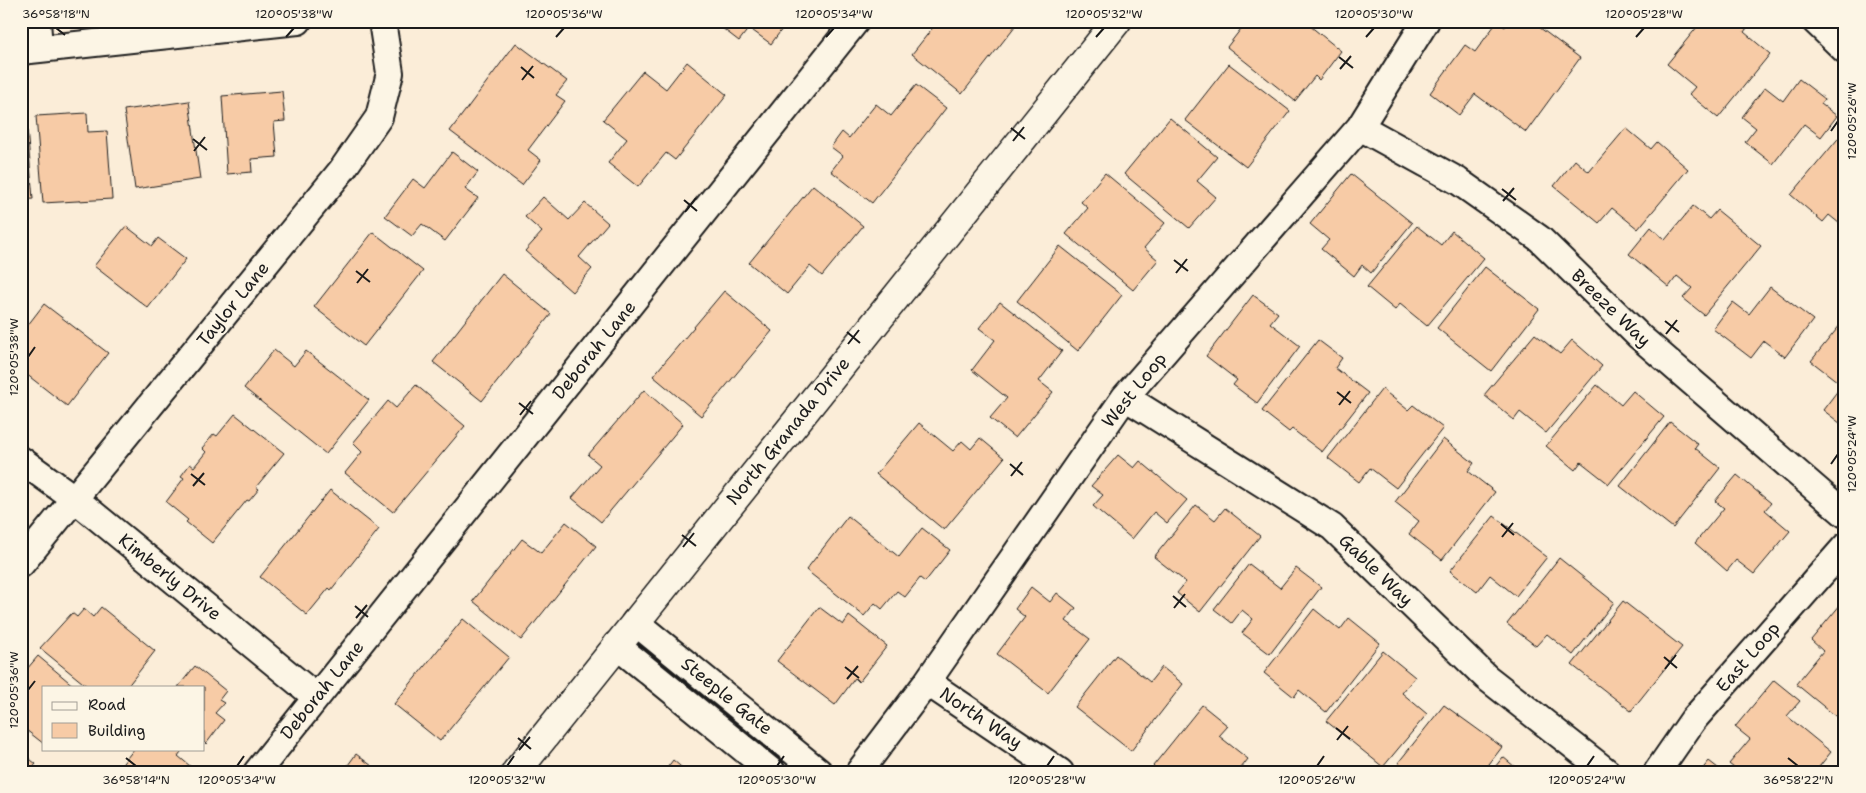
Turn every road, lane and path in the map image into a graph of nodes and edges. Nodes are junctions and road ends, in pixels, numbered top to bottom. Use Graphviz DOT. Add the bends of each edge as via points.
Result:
graph roads {
  1 [pos="37,21"];
  2 [pos="298,21"];
  3 [pos="382,21"];
  4 [pos="856,21"];
  5 [pos="1117,21"];
  6 [pos="1426,21"];
  7 [pos="1815,21"];
  8 [pos="30,49"];
  9 [pos="1845,50"];
  10 [pos="1360,127"];
  11 [pos="1125,397"];
  12 [pos="21,460"];
  13 [pos="74,499"];
  14 [pos="1845,514"];
  15 [pos="1845,547"];
  16 [pos="21,564"];
  17 [pos="635,622"];
  18 [pos="616,645"];
  19 [pos="927,682"];
  20 [pos="316,697"];
  21 [pos="257,772"];
  22 [pos="516,772"];
  23 [pos="772,772"];
  24 [pos="820,772"];
  25 [pos="859,772"];
  26 [pos="1060,772"];
  27 [pos="1607,772"];
  28 [pos="1657,772"];
  1 -- 8 [label="street"];
  2 -- 8 [label="street"];
  3 -- 13 [label="street, Taylor Lane" via="390,73 379,117 342,170"];
  4 -- 20 [label="street, Deborah Lane"];
  5 -- 17 [label="street, North Granada Drive"];
  6 -- 10 [label="street, West Loop"];
  7 -- 9 [label="street"];
  10 -- 11 [label="street, West Loop"];
  10 -- 14 [label="street, Breeze Way" via="1458,181 1540,239 1640,337"];
  11 -- 19 [label="street, West Loop"];
  11 -- 27 [label="street, Gable Way" via="1332,527 1486,677"];
  12 -- 13 [label="street, Kimberly Drive"];
  13 -- 16 [label="street, Taylor Lane"];
  13 -- 20 [label="street, Kimberly Drive"];
  15 -- 28 [label="street, East Loop" via="1693,720"];
  17 -- 18 [label="street, North Granada Drive"];
  17 -- 24 [label="street, Steeple Gate"];
  18 -- 22 [label="street, North Granada Drive"];
  18 -- 23 [label="street, Steeple Gate"];
  19 -- 25 [label="street, West Loop"];
  19 -- 26 [label="street, North Way"];
  20 -- 21 [label="street, Deborah Lane"];
}
